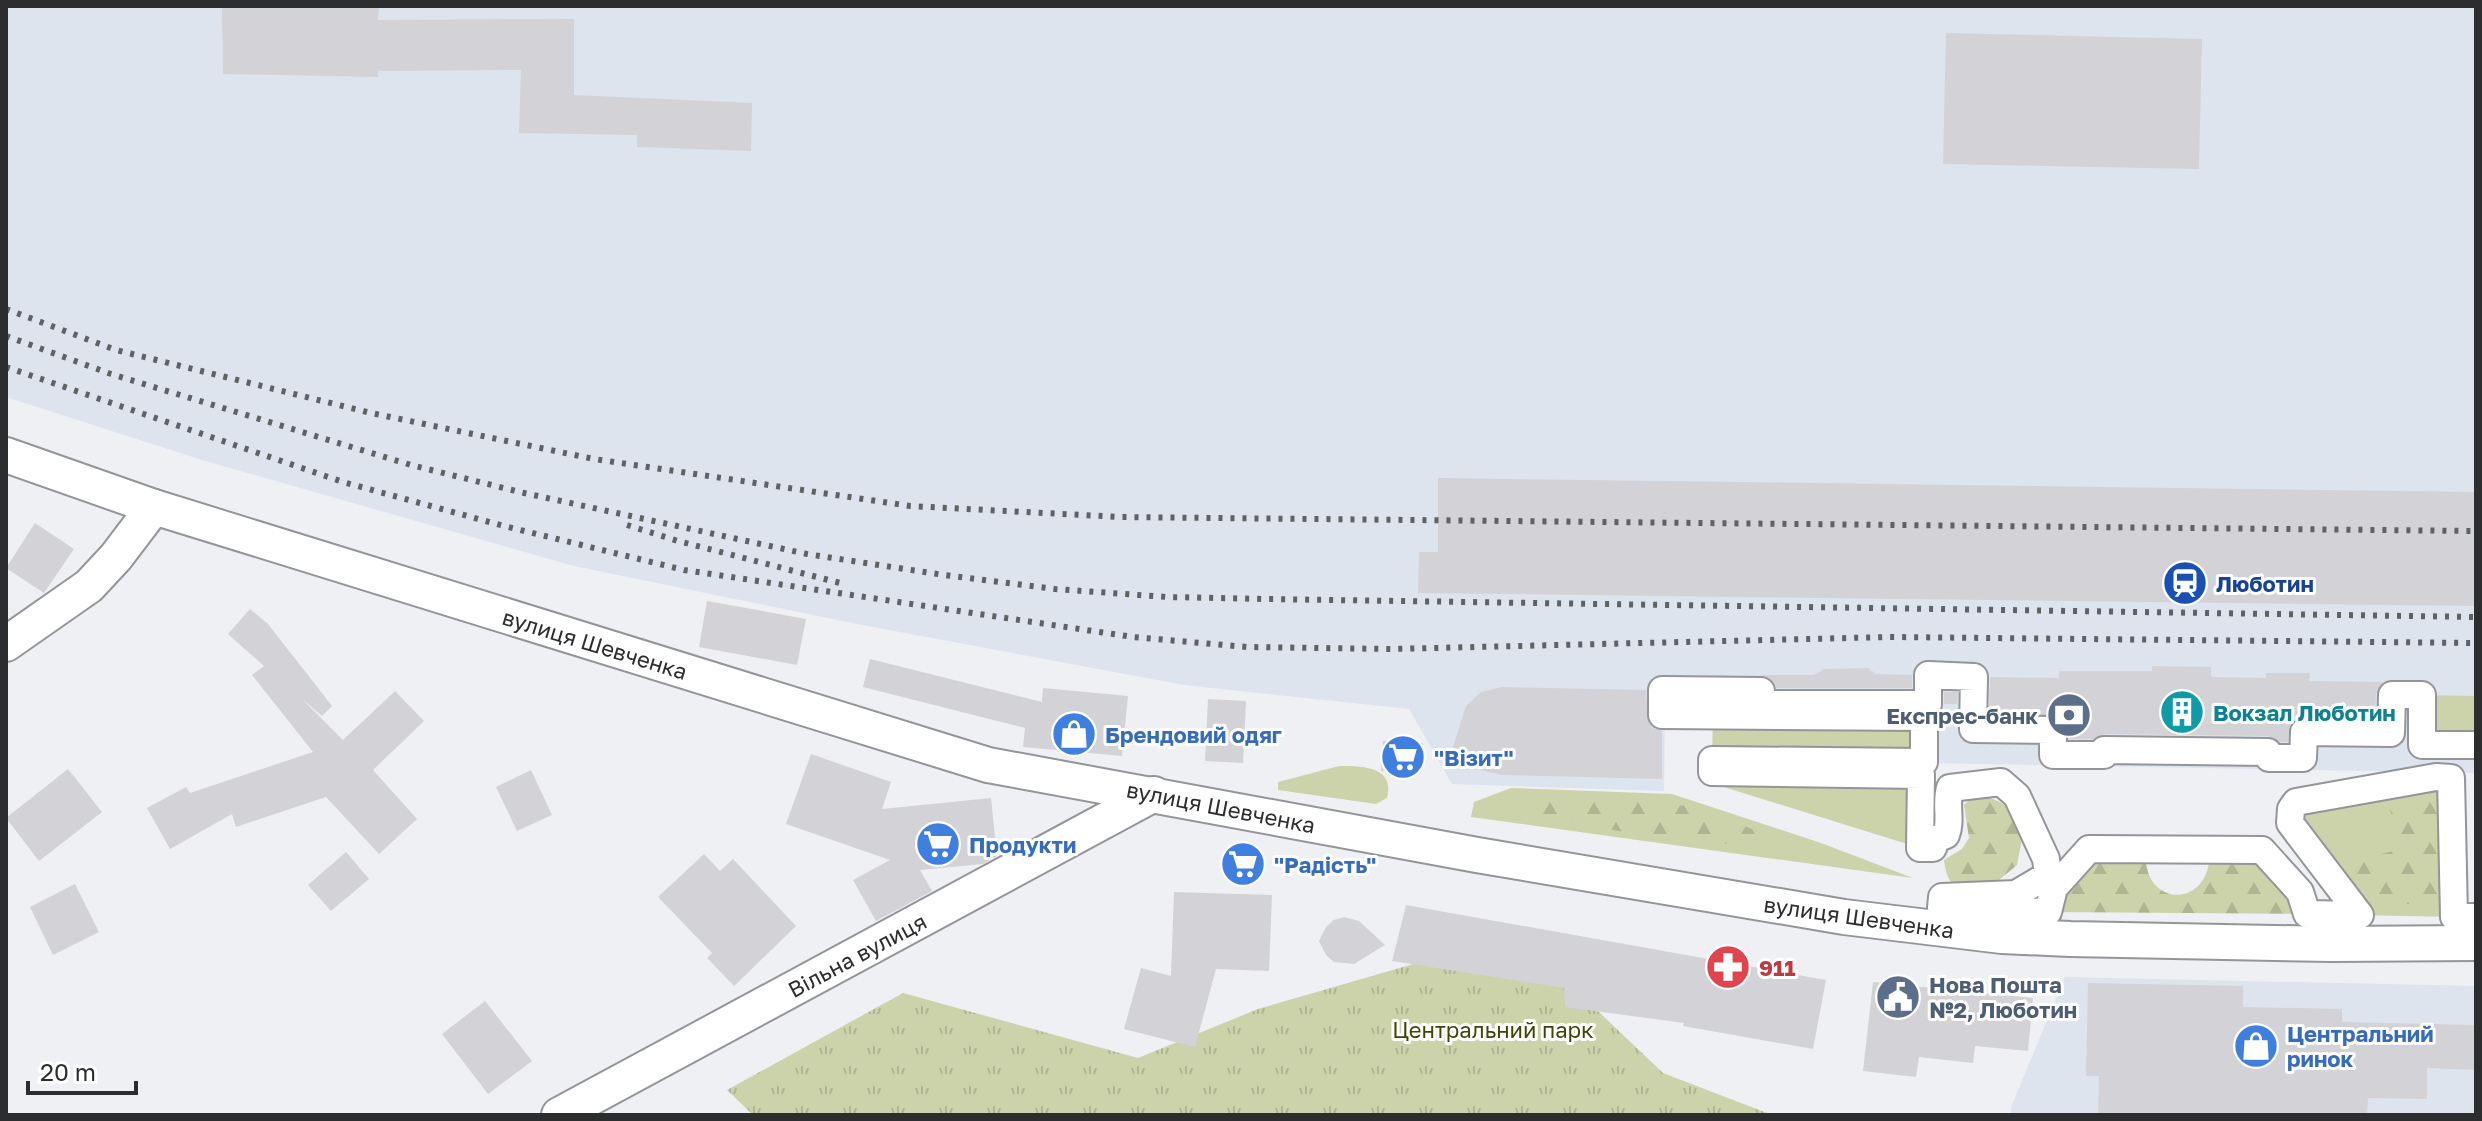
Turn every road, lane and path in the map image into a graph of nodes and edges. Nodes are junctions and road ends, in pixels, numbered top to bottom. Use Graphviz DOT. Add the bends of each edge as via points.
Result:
graph roads {
  1 [pos="6,455"];
  2 [pos="154,507"];
  3 [pos="6,644"];
  4 [pos="2476,745"];
  5 [pos="1154,794"];
  6 [pos="2476,917"];
  7 [pos="2476,943"];
  8 [pos="559,1115"];
  1 -- 2 [label="street, вулиця Шевченка"];
  2 -- 3 [label="street" via="89,586"];
  2 -- 5 [label="street, вулиця Шевченка" via="988,765"];
  4 -- 6 [label="street" via="2422,745 2422,695 2392,695 2391,733 2304,732 2303,758 2269,758 2268,752 2224,751 2053,755 2053,730 1973,729 1974,677 1928,675 1928,704 1761,704 1761,691 1662,690 1662,715 1924,717 1924,762 1712,760 1712,772 1921,775 1920,848 1933,848 1936,839 1946,835 1950,788 2001,782 2017,796 2048,875 2016,894 1942,897 1941,908 2048,912 2054,888 2089,849 2262,850 2300,892 2307,914 2360,915 2290,823 2291,809 2296,802 2436,777 2451,778 2454,917"];
  5 -- 7 [label="street, вулиця Шевченка" via="1828,914 2002,936"];
  5 -- 8 [label="street, Вільна вулиця"];
}
